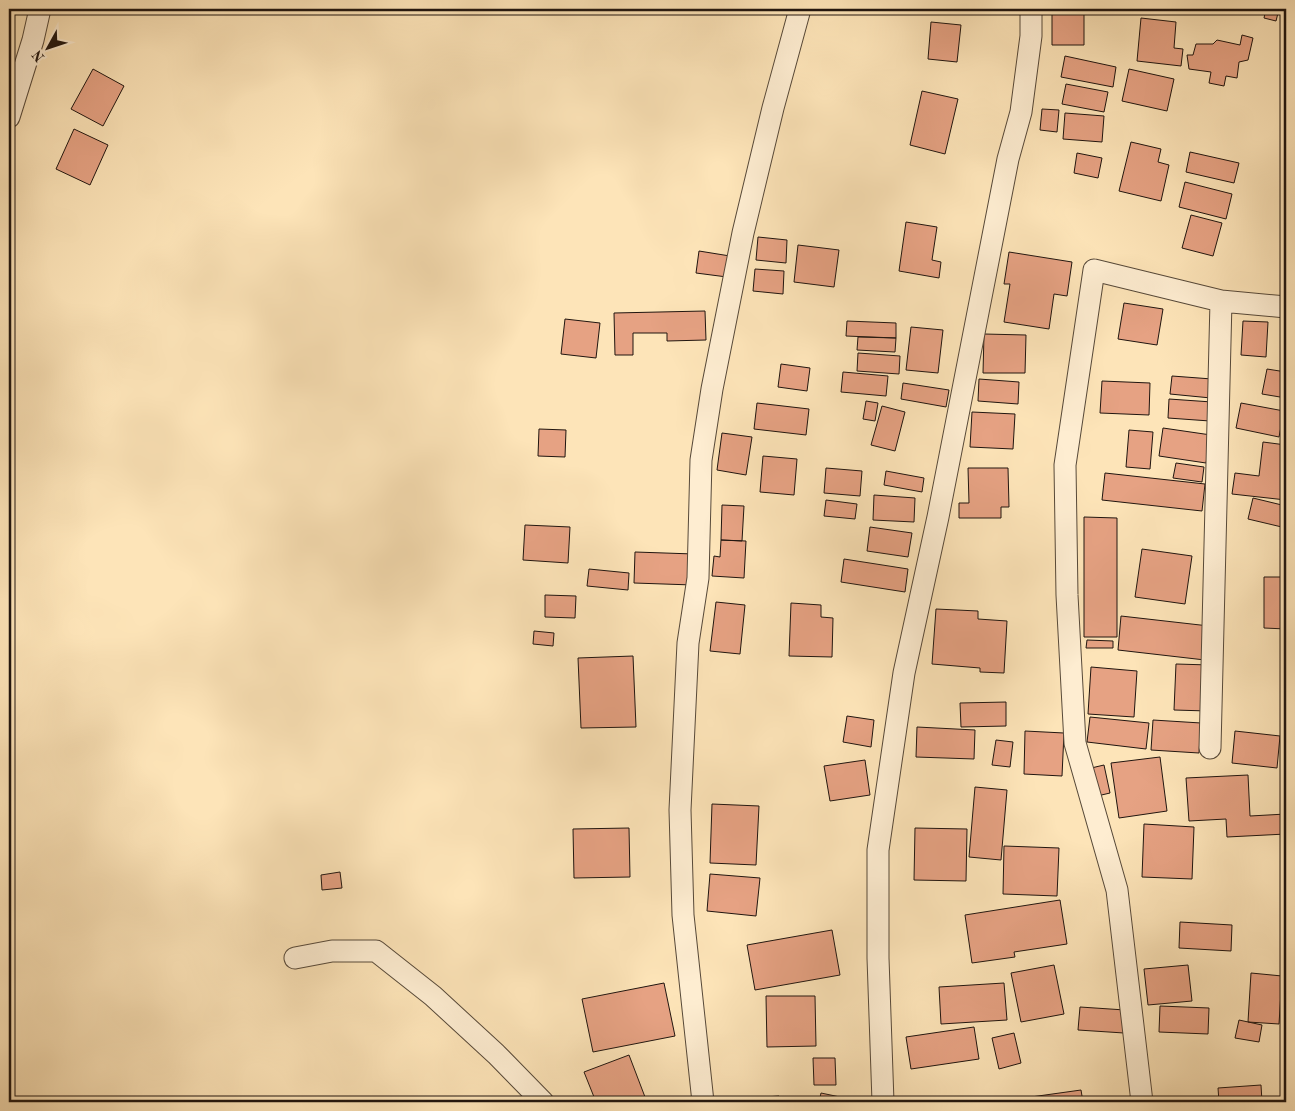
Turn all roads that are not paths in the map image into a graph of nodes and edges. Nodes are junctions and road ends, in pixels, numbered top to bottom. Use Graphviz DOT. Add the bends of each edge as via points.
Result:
graph roads {
  1 [pos="40,9"];
  2 [pos="800,9"];
  3 [pos="1030,9"];
  4 [pos="9,117"];
  5 [pos="1221,301"];
  6 [pos="1286,307"];
  7 [pos="1210,748"];
  8 [pos="295,958"];
  9 [pos="543,1102"];
  10 [pos="703,1102"];
  11 [pos="883,1102"];
  12 [pos="1142,1102"];
  1 -- 4 [label="street"];
  2 -- 10 [label="street" via="743,233 700,460 698,578 688,643 680,810 683,915"];
  3 -- 11 [label="street" via="1031,36 1021,112 1008,159 938,517 904,672 878,850"];
  5 -- 6 [label="street"];
  5 -- 7 [label="street"];
  5 -- 12 [label="street" via="1094,270 1064,465 1074,743 1117,890"];
  8 -- 9 [label="street" via="332,951 376,951 434,996"];
}
